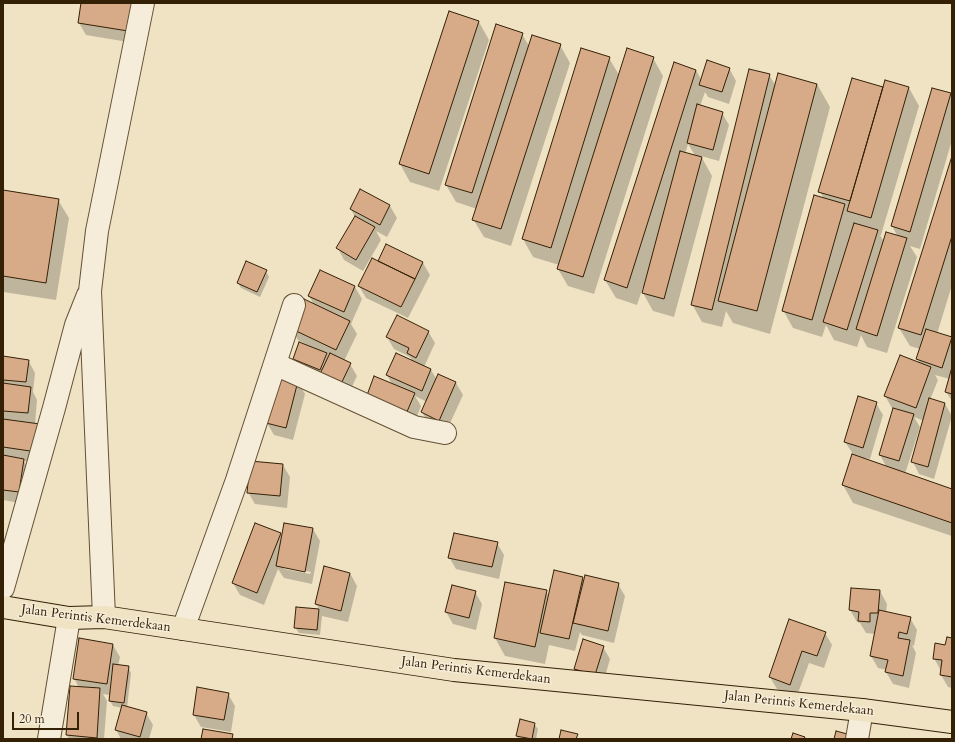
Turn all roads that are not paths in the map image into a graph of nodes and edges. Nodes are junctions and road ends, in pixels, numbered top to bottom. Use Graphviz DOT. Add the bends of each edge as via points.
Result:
graph roads {
  1 [pos="143,3"];
  2 [pos="90,291"];
  3 [pos="294,305"];
  4 [pos="275,364"];
  5 [pos="445,433"];
  6 [pos="3,588"];
  7 [pos="3,607"];
  8 [pos="104,617"];
  9 [pos="69,618"];
  10 [pos="182,629"];
  11 [pos="862,710"];
  12 [pos="952,722"];
  13 [pos="50,739"];
  14 [pos="857,739"];
  1 -- 2 [label="street" via="97,231"];
  2 -- 6 [label="street" via="76,325"];
  2 -- 8 [label="street"];
  3 -- 4 [label="street"];
  4 -- 5 [label="street" via="414,427"];
  4 -- 10 [label="street" via="237,480"];
  7 -- 9 [label="main road, Jalan Perintis Kemerdekaan"];
  8 -- 9 [label="main road, Jalan Perintis Kemerdekaan"];
  8 -- 10 [label="main road, Jalan Perintis Kemerdekaan"];
  9 -- 13 [label="street"];
  10 -- 11 [label="main road, Jalan Perintis Kemerdekaan" via="454,670"];
  11 -- 12 [label="main road, Jalan Perintis Kemerdekaan"];
  11 -- 14 [label="street"];
}
